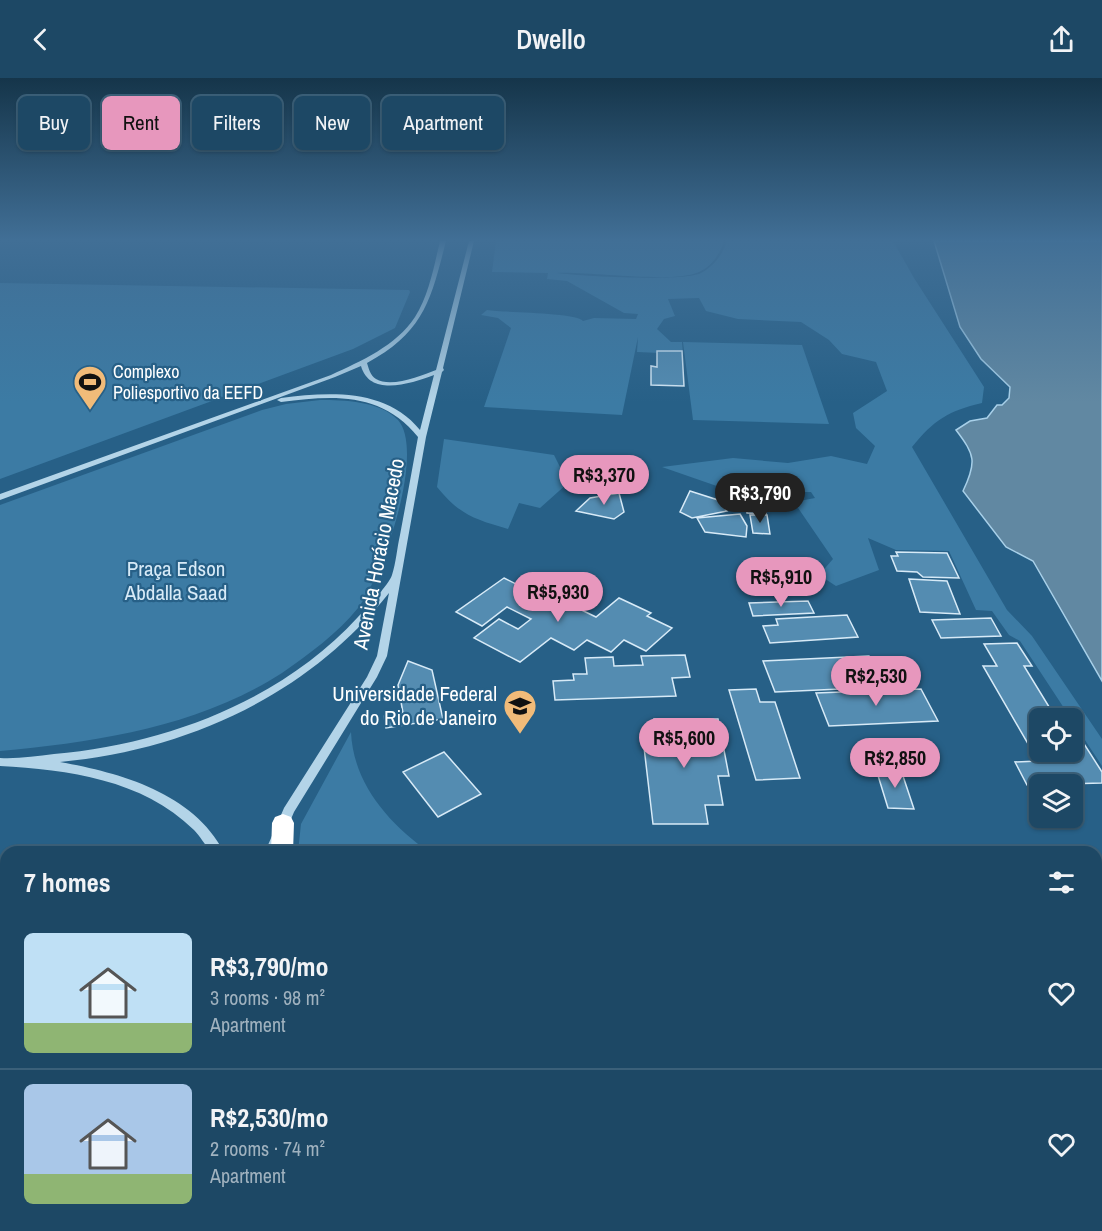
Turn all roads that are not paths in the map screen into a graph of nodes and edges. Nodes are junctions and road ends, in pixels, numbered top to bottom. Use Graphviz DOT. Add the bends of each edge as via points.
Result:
graph roads {
  1 [pos="428,295"];
  2 [pos="459,295"];
  3 [pos="363,362"];
  4 [pos="441,370"];
  5 [pos="261,402"];
  6 [pos="422,437"];
  7 [pos="0,497"];
  8 [pos="394,581"];
  9 [pos="4,763"];
  10 [pos="283,823"];
  11 [pos="213,846"];
  12 [pos="273,846"];
  13 [pos="282,846"];
  1 -- 3 [label="street" via="414,322 394,342"];
  2 -- 4 [label="street, Avenida Horácio Macedo"];
  3 -- 4 [label="street" via="369,377 387,383 408,382"];
  3 -- 5 [label="street"];
  4 -- 6 [label="street, Avenida Horácio Macedo"];
  5 -- 6 [label="street" via="329,396 371,401 404,415"];
  5 -- 7 [label="street"];
  6 -- 8 [label="street, Avenida Horácio Macedo"];
  8 -- 9 [label="street" via="323,655 259,698 230,712 180,733 102,753"];
  8 -- 10 [label="street, Avenida Horácio Macedo" via="382,656"];
  9 -- 11 [label="street" via="107,775 130,783 182,813"];
  10 -- 12 [label="street, Avenida Horácio Macedo"];
  10 -- 13 [label="highway"];
}
